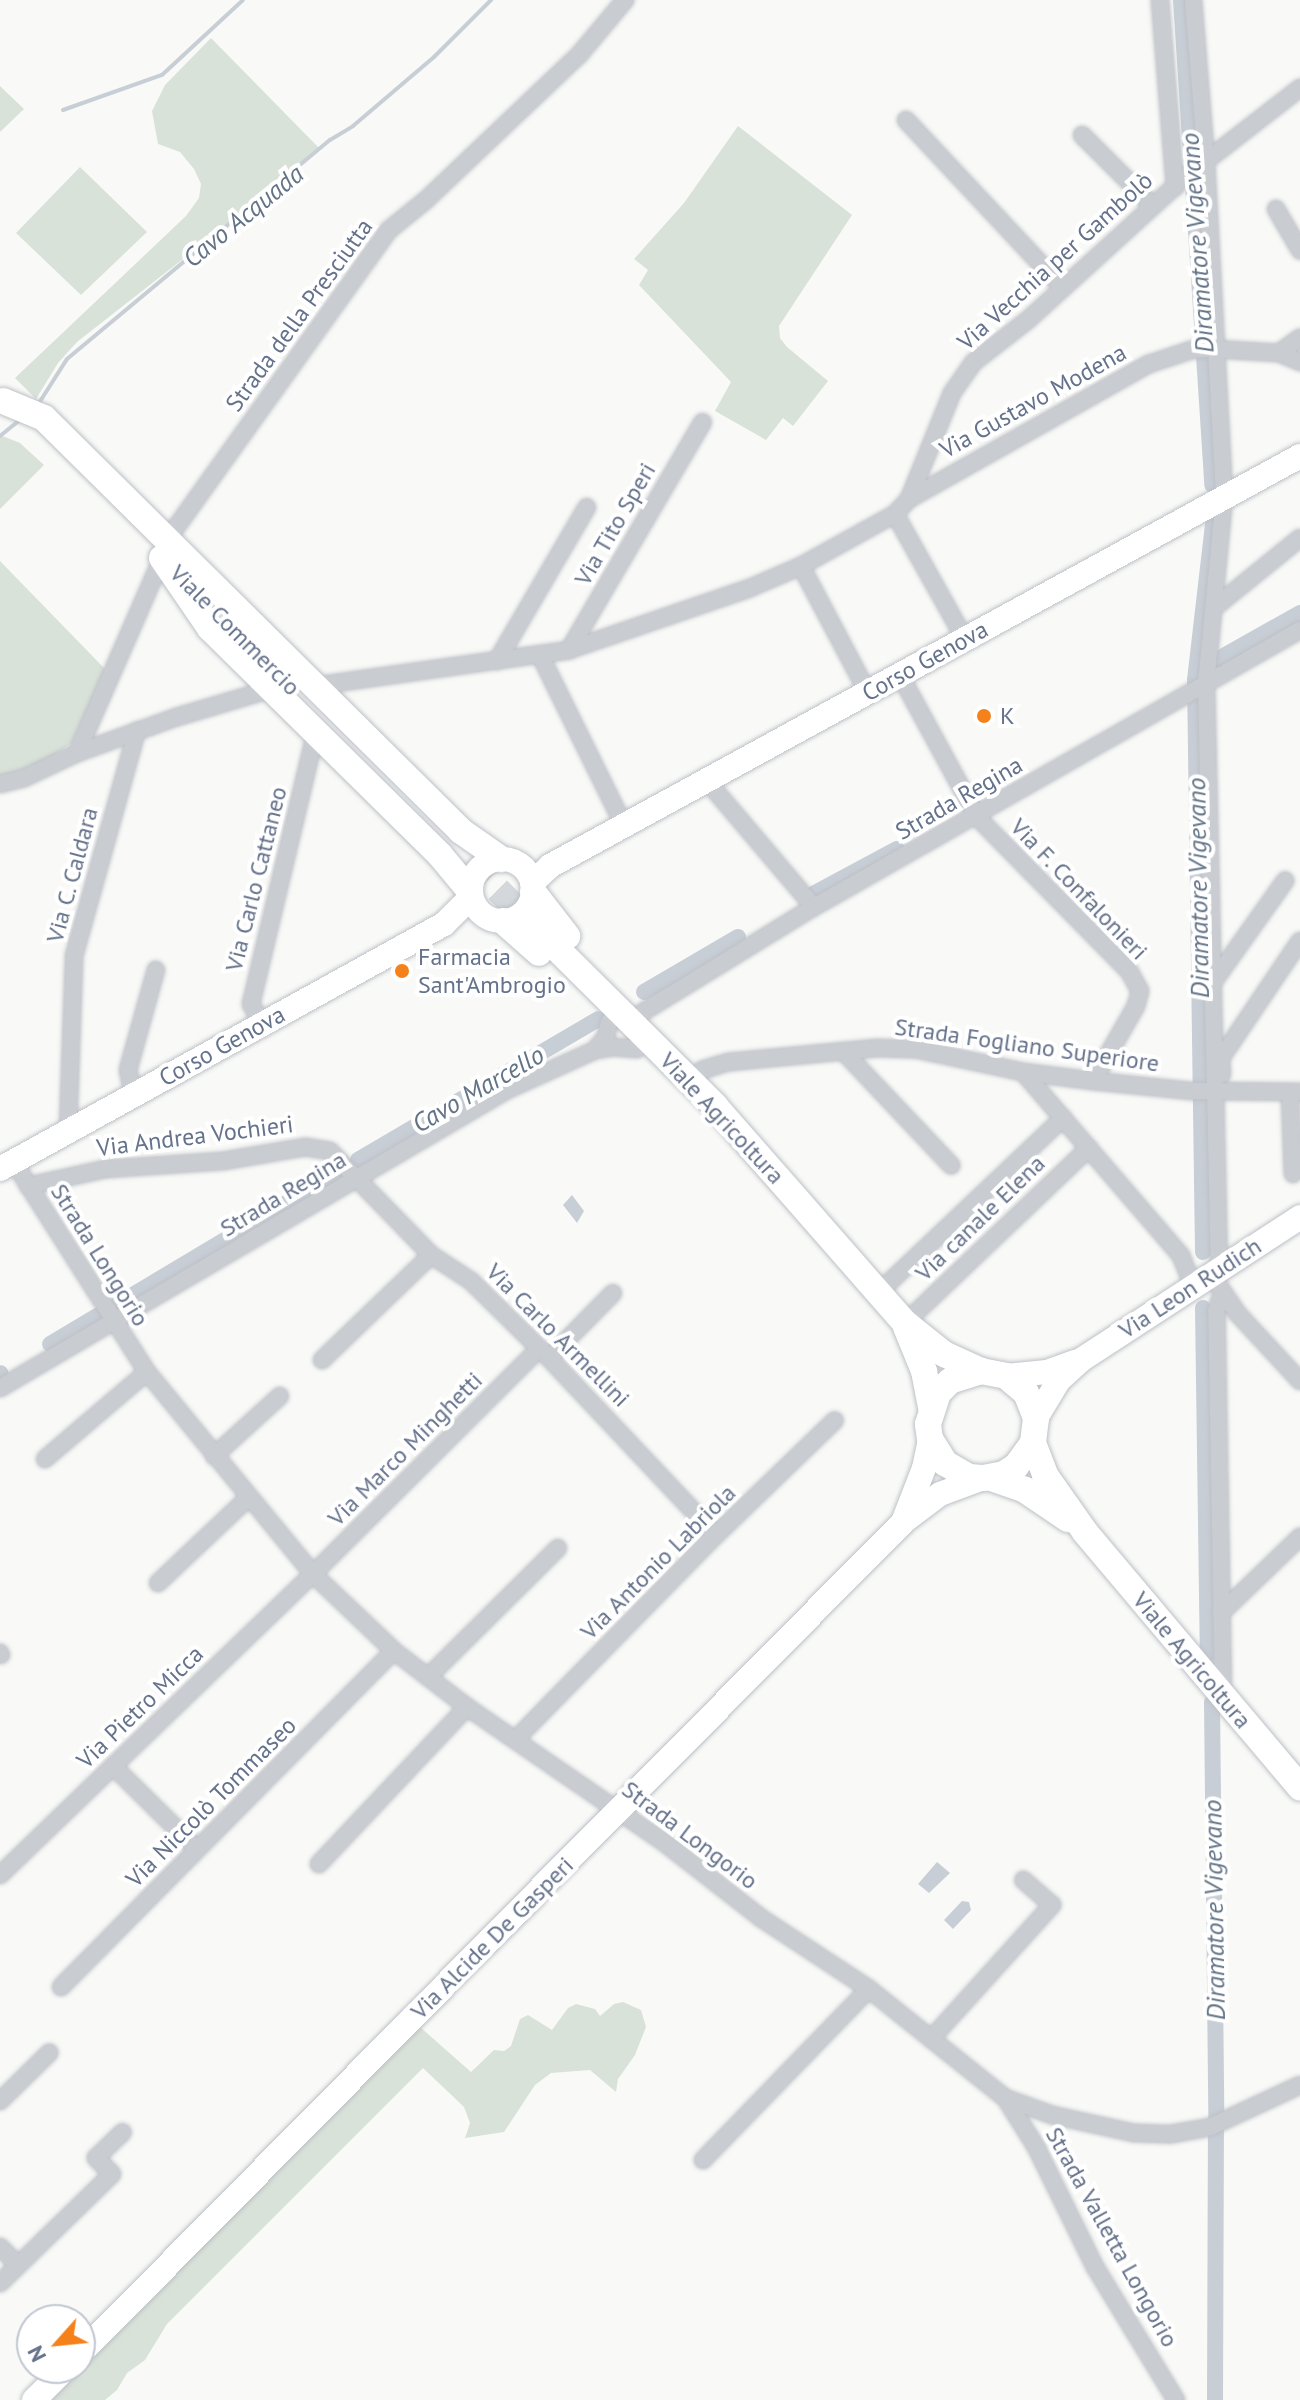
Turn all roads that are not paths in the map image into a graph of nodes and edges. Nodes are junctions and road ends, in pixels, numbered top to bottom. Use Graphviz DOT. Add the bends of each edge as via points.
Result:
graph roads {
  1 [pos="625,0"];
  2 [pos="1160,0"];
  3 [pos="1193,0"];
  4 [pos="1300,88"];
  5 [pos="906,120"];
  6 [pos="1082,135"];
  7 [pos="1203,165"];
  8 [pos="1179,182"];
  9 [pos="1153,206"];
  10 [pos="1276,209"];
  11 [pos="1300,250"];
  12 [pos="1063,288"];
  13 [pos="1300,338"];
  14 [pos="1215,350"];
  15 [pos="1279,353"];
  16 [pos="1300,362"];
  17 [pos="9,404"];
  18 [pos="703,422"];
  19 [pos="1300,456"];
  20 [pos="1224,497"];
  21 [pos="909,499"];
  22 [pos="587,507"];
  23 [pos="895,514"];
  24 [pos="1300,538"];
  25 [pos="164,549"];
  26 [pos="801,566"];
  27 [pos="1215,607"];
  28 [pos="1300,630"];
  29 [pos="965,639"];
  30 [pos="569,650"];
  31 [pos="540,655"];
  32 [pos="497,661"];
  33 [pos="900,675"];
  34 [pos="369,680"];
  35 [pos="1204,685"];
  36 [pos="314,686"];
  37 [pos="271,689"];
  38 [pos="868,693"];
  39 [pos="347,719"];
  40 [pos="137,731"];
  41 [pos="313,743"];
  42 [pos="77,753"];
  43 [pos="707,781"];
  44 [pos="0,784"];
  45 [pos="977,817"];
  46 [pos="624,826"];
  47 [pos="501,859"];
  48 [pos="470,862"];
  49 [pos="1285,881"];
  50 [pos="530,882"];
  51 [pos="482,906"];
  52 [pos="814,907"];
  53 [pos="530,922"];
  54 [pos="1300,941"];
  55 [pos="156,970"];
  56 [pos="1211,985"];
  57 [pos="643,1012"];
  58 [pos="609,1022"];
  59 [pos="262,1024"];
  60 [pos="637,1049"];
  61 [pos="595,1050"];
  62 [pos="844,1052"];
  63 [pos="702,1070"];
  64 [pos="1023,1072"];
  65 [pos="1093,1081"];
  66 [pos="1209,1091"];
  67 [pos="1295,1092"];
  68 [pos="133,1095"];
  69 [pos="1063,1118"];
  70 [pos="68,1131"];
  71 [pos="744,1139"];
  72 [pos="1089,1148"];
  73 [pos="7,1165"];
  74 [pos="951,1165"];
  75 [pos="1293,1174"];
  76 [pos="358,1178"];
  77 [pos="28,1186"];
  78 [pos="1300,1217"];
  79 [pos="431,1255"];
  80 [pos="1211,1280"];
  81 [pos="613,1293"];
  82 [pos="878,1293"];
  83 [pos="113,1323"];
  84 [pos="905,1323"];
  85 [pos="531,1357"];
  86 [pos="549,1358"];
  87 [pos="322,1360"];
  88 [pos="1081,1360"];
  89 [pos="147,1372"];
  90 [pos="993,1373"];
  91 [pos="1300,1381"];
  92 [pos="0,1388"];
  93 [pos="280,1396"];
  94 [pos="931,1408"];
  95 [pos="835,1420"];
  96 [pos="1034,1431"];
  97 [pos="930,1439"];
  98 [pos="214,1456"];
  99 [pos="45,1459"];
  100 [pos="987,1478"];
  101 [pos="249,1497"];
  102 [pos="903,1522"];
  103 [pos="1085,1532"];
  104 [pos="716,1535"];
  105 [pos="1300,1537"];
  106 [pos="558,1548"];
  107 [pos="313,1574"];
  108 [pos="158,1583"];
  109 [pos="1221,1613"];
  110 [pos="394,1651"];
  111 [pos="428,1677"];
  112 [pos="1221,1694"];
  113 [pos="467,1707"];
  114 [pos="516,1739"];
  115 [pos="113,1766"];
  116 [pos="1300,1787"];
  117 [pos="618,1811"];
  118 [pos="197,1849"];
  119 [pos="319,1864"];
  120 [pos="0,1875"];
  121 [pos="1023,1880"];
  122 [pos="61,1987"];
  123 [pos="869,1989"];
  124 [pos="931,2039"];
  125 [pos="49,2053"];
  126 [pos="1300,2085"];
  127 [pos="1005,2098"];
  128 [pos="0,2101"];
  129 [pos="123,2132"];
  130 [pos="703,2160"];
  131 [pos="0,2247"];
  132 [pos="18,2265"];
  133 [pos="0,2283"];
  134 [pos="96,2338"];
  135 [pos="50,2384"];
  136 [pos="34,2400"];
  137 [pos="1176,2400"];
  1 -- 25 [label="street, Strada della Presciutta" via="579,55 389,230"];
  2 -- 8 [label="street"];
  3 -- 7 [label="street"];
  4 -- 7 [label="street, Via Vecchia per Gambolò"];
  5 -- 12 [label="street"];
  6 -- 9 [label="street"];
  7 -- 8 [label="street, Via Vecchia per Gambolò"];
  7 -- 14 [label="street"];
  8 -- 9 [label="street, Via Vecchia per Gambolò"];
  9 -- 12 [label="street, Via Vecchia per Gambolò"];
  10 -- 11 [label="street"];
  12 -- 21 [label="street, Via Vecchia per Gambolò" via="974,362 952,393"];
  13 -- 15 [label="street"];
  14 -- 15 [label="street, Via Gustavo Modena"];
  14 -- 20 [label="street"];
  14 -- 21 [label="street, Via Gustavo Modena" via="1191,350 1113,381"];
  15 -- 16 [label="street, Via Gustavo Modena"];
  17 -- 25 [label="main road, Viale Commercio" via="38,424"];
  18 -- 30 [label="street, Via Tito Speri"];
  19 -- 20 [label="main road, Corso Genova"];
  20 -- 27 [label="street"];
  20 -- 29 [label="main road, Corso Genova"];
  21 -- 23 [label="street, Via Vecchia per Gambolò"];
  22 -- 32 [label="street"];
  23 -- 26 [label="street, Via Vecchia per Gambolò"];
  23 -- 29 [label="street"];
  24 -- 27 [label="street"];
  25 -- 36 [label="main road"];
  25 -- 37 [label="main road" via="210,628"];
  25 -- 42 [label="street, Strada della Presciutta"];
  25 -- 48 [label="main road, Viale Commercio"];
  26 -- 30 [label="street, Via Vecchia per Gambolò" via="659,622"];
  26 -- 38 [label="street"];
  27 -- 35 [label="street"];
  28 -- 35 [label="street, Strada Regina"];
  29 -- 33 [label="main road, Corso Genova"];
  30 -- 31 [label="street, Via Vecchia per Gambolò"];
  31 -- 32 [label="street, Via Vecchia per Gambolò"];
  31 -- 46 [label="street"];
  32 -- 34 [label="street, Via Vecchia per Gambolò"];
  33 -- 38 [label="main road, Corso Genova"];
  33 -- 45 [label="street"];
  34 -- 36 [label="street, Via Vecchia per Gambolò"];
  34 -- 39 [label="street" via="349,697"];
  35 -- 45 [label="street, Strada Regina"];
  35 -- 56 [label="street"];
  36 -- 39 [label="main road"];
  37 -- 40 [label="street"];
  37 -- 51 [label="main road" via="440,855"];
  38 -- 43 [label="main road, Corso Genova"];
  39 -- 47 [label="main road" via="461,831"];
  40 -- 42 [label="street"];
  40 -- 70 [label="street, Via C. Caldara" via="74,956"];
  41 -- 59 [label="street, Via Carlo Cattaneo" via="251,1004"];
  42 -- 44 [label="street"];
  43 -- 46 [label="main road, Corso Genova"];
  43 -- 52 [label="street"];
  45 -- 52 [label="street, Strada Regina"];
  45 -- 65 [label="street, Via F. Confalonieri" via="1129,971 1140,991"];
  46 -- 50 [label="main road, Corso Genova"];
  47 -- 50 [label="main road"];
  47 -- 51 [label="main road, Corso Genova" via="475,873"];
  49 -- 56 [label="street"];
  50 -- 51 [label="main road, Corso Genova" via="523,913"];
  50 -- 57 [label="main road" via="559,928"];
  51 -- 58 [label="main road"];
  51 -- 59 [label="main road, Corso Genova"];
  52 -- 57 [label="street, Strada Regina"];
  53 -- 71 [label="main road, Viale Agricoltura"];
  54 -- 66 [label="street" via="1221,1058"];
  55 -- 68 [label="street" via="128,1070"];
  56 -- 66 [label="street"];
  57 -- 63 [label="main road"];
  58 -- 60 [label="main road"];
  58 -- 61 [label="street" via="606,1037"];
  59 -- 68 [label="main road, Corso Genova"];
  60 -- 61 [label="street, Strada Regina"];
  60 -- 71 [label="main road" via="698,1109"];
  61 -- 76 [label="street, Strada Regina" via="507,1090"];
  62 -- 63 [label="street, Strada Fogliano Superiore" via="729,1062"];
  62 -- 64 [label="street, Strada Fogliano Superiore" via="915,1049"];
  62 -- 74 [label="street"];
  63 -- 71 [label="main road"];
  64 -- 65 [label="street, Strada Fogliano Superiore"];
  64 -- 69 [label="street"];
  65 -- 66 [label="street, Strada Fogliano Superiore"];
  66 -- 67 [label="street, Strada Fogliano Superiore"];
  66 -- 80 [label="street"];
  67 -- 75 [label="street"];
  68 -- 70 [label="main road, Corso Genova"];
  69 -- 72 [label="street"];
  69 -- 82 [label="street"];
  70 -- 73 [label="main road, Corso Genova"];
  71 -- 82 [label="main road, Viale Agricoltura"];
  72 -- 80 [label="street" via="1181,1256"];
  72 -- 84 [label="street, Via canale Elena"];
  73 -- 77 [label="street, Strada Longorio"];
  76 -- 77 [label="street, Via Andrea Vochieri" via="336,1154 305,1147 223,1161 105,1169"];
  76 -- 79 [label="street, Via Carlo Armellini"];
  76 -- 83 [label="street, Strada Regina"];
  77 -- 83 [label="street, Strada Longorio"];
  78 -- 80 [label="main road, Via Leon Rudich"];
  79 -- 86 [label="street, Via Carlo Armellini" via="471,1281"];
  79 -- 87 [label="street"];
  80 -- 88 [label="main road, Via Leon Rudich"];
  80 -- 91 [label="street"];
  80 -- 109 [label="street" via="1216,1311"];
  81 -- 86 [label="street"];
  82 -- 84 [label="main road, Viale Agricoltura"];
  83 -- 89 [label="street, Strada Longorio"];
  83 -- 92 [label="street, Strada Regina"];
  84 -- 90 [label="main road, Viale Agricoltura" via="944,1354"];
  84 -- 94 [label="main road, Viale Agricoltura" via="924,1371"];
  85 -- 107 [label="street, Via Marco Minghetti"];
  86 -- 104 [label="street, Via Carlo Armellini"];
  88 -- 90 [label="main road" via="1047,1372"];
  88 -- 96 [label="main road" via="1059,1380"];
  89 -- 98 [label="street, Strada Longorio"];
  89 -- 99 [label="street"];
  90 -- 94 [label="main road" via="950,1381"];
  90 -- 96 [label="main road, Viale Agricoltura" via="1026,1393"];
  93 -- 98 [label="street"];
  94 -- 97 [label="main road, Viale Agricoltura"];
  95 -- 104 [label="street, Via Antonio Labriola"];
  96 -- 100 [label="main road" via="1016,1466"];
  96 -- 103 [label="main road, Viale Agricoltura" via="1045,1475"];
  97 -- 100 [label="main road, Viale Agricoltura" via="956,1471"];
  97 -- 102 [label="main road, Via Alcide De Gasperi"];
  98 -- 101 [label="street, Strada Longorio"];
  100 -- 102 [label="main road, Via Alcide De Gasperi" via="940,1494"];
  100 -- 103 [label="main road, Viale Agricoltura" via="1025,1490"];
  101 -- 107 [label="street, Strada Longorio"];
  101 -- 108 [label="street"];
  102 -- 117 [label="main road, Via Alcide De Gasperi"];
  103 -- 112 [label="main road, Viale Agricoltura"];
  104 -- 114 [label="street, Via Antonio Labriola"];
  105 -- 109 [label="street"];
  106 -- 111 [label="street"];
  107 -- 110 [label="street, Strada Longorio"];
  107 -- 115 [label="street, Via Pietro Micca"];
  109 -- 112 [label="street"];
  110 -- 111 [label="street, Strada Longorio"];
  110 -- 118 [label="street, Via Niccolò Tommaseo"];
  111 -- 113 [label="street, Strada Longorio"];
  112 -- 116 [label="main road, Viale Agricoltura"];
  113 -- 114 [label="street, Strada Longorio"];
  113 -- 119 [label="street"];
  114 -- 117 [label="street, Strada Longorio"];
  115 -- 118 [label="street"];
  115 -- 120 [label="street, Via Pietro Micca"];
  117 -- 123 [label="street, Strada Longorio" via="761,1918"];
  117 -- 134 [label="main road, Via Alcide De Gasperi"];
  118 -- 122 [label="street, Via Niccolò Tommaseo"];
  121 -- 124 [label="street" via="1052,1905"];
  123 -- 124 [label="street, Strada Longorio"];
  123 -- 130 [label="street"];
  124 -- 127 [label="street, Strada Longorio"];
  125 -- 128 [label="street"];
  126 -- 127 [label="street, Strada Longorio" via="1210,2127 1171,2134 1134,2133 1052,2115"];
  127 -- 137 [label="street, Strada Valletta Longorio" via="1036,2147 1095,2267"];
  129 -- 132 [label="street" via="96,2158 112,2174"];
  131 -- 132 [label="street"];
  132 -- 133 [label="street"];
  135 -- 136 [label="main road"];
}
